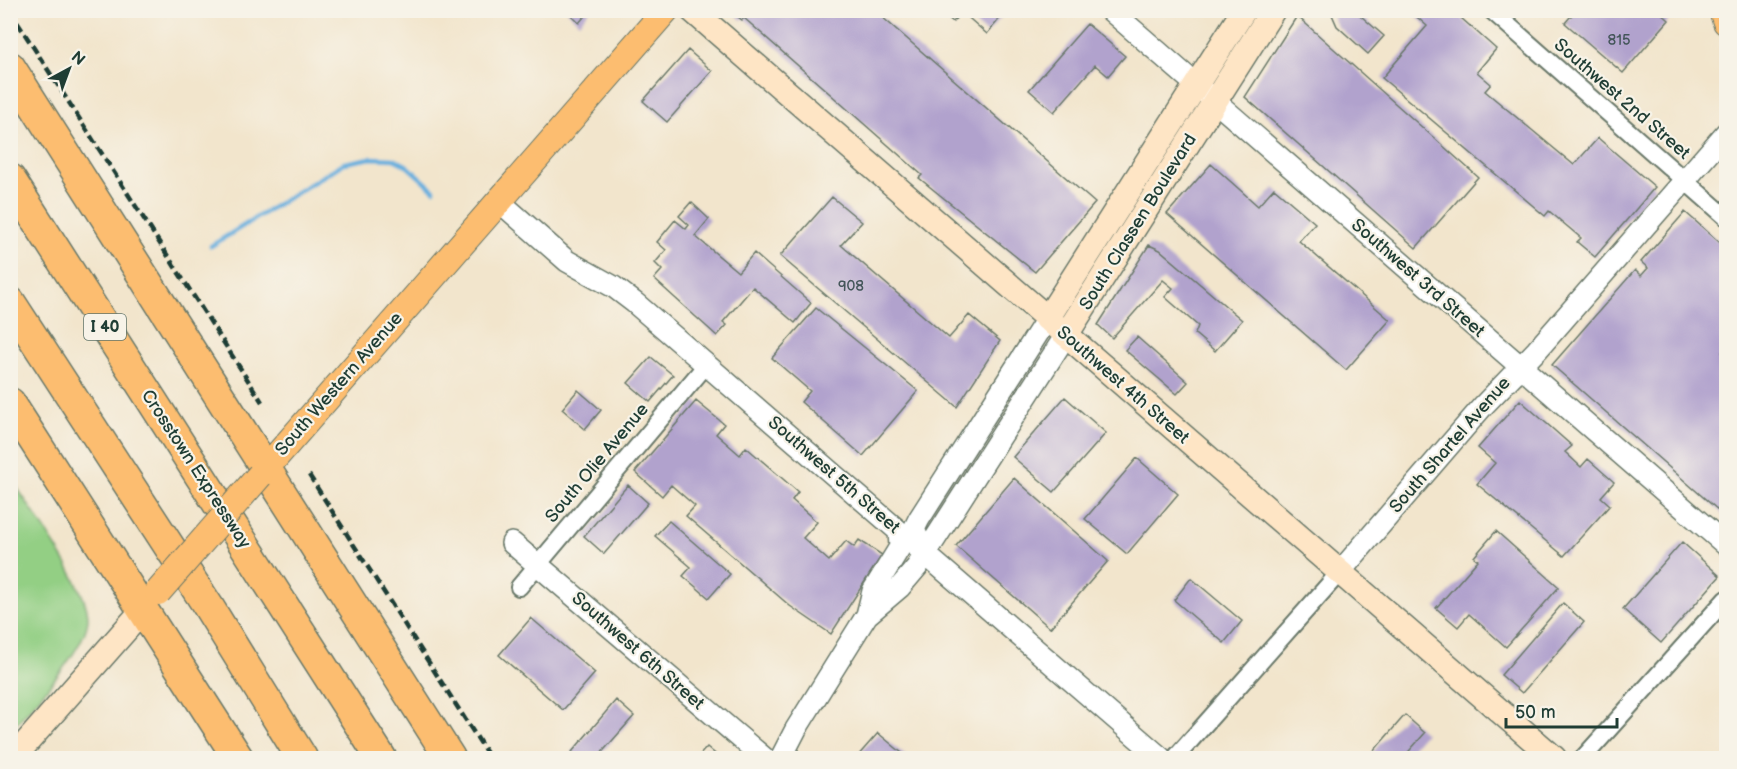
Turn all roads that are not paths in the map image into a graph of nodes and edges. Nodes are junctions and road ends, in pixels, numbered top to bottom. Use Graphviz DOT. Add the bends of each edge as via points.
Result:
graph roads {
  1 [pos="666,10"];
  2 [pos="692,10"];
  3 [pos="1110,10"];
  4 [pos="1244,10"];
  5 [pos="1273,10"];
  6 [pos="1491,10"];
  7 [pos="1722,10"];
  8 [pos="1726,22"];
  9 [pos="10,67"];
  10 [pos="1196,85"];
  11 [pos="1214,102"];
  12 [pos="1726,133"];
  13 [pos="10,179"];
  14 [pos="1685,180"];
  15 [pos="499,201"];
  16 [pos="1726,217"];
  17 [pos="10,302"];
  18 [pos="1047,319"];
  19 [pos="1066,335"];
  20 [pos="706,365"];
  21 [pos="1520,366"];
  22 [pos="10,403"];
  23 [pos="263,472"];
  24 [pos="899,531"];
  25 [pos="512,543"];
  26 [pos="1726,545"];
  27 [pos="925,554"];
  28 [pos="537,564"];
  29 [pos="1339,573"];
  30 [pos="519,587"];
  31 [pos="1726,599"];
  32 [pos="151,601"];
  33 [pos="867,615"];
  34 [pos="13,759"];
  35 [pos="238,759"];
  36 [pos="302,759"];
  37 [pos="381,759"];
  38 [pos="450,759"];
  39 [pos="764,759"];
  40 [pos="781,759"];
  41 [pos="1161,759"];
  42 [pos="1174,759"];
  43 [pos="1554,759"];
  44 [pos="1582,759"];
  1 -- 15 [label="main road, South Western Avenue"];
  2 -- 18 [label="main road, Southwest 4th Street"];
  3 -- 10 [label="street, Southwest 3rd Street"];
  4 -- 10 [label="main road, South Classen Boulevard"];
  5 -- 11 [label="main road, South Classen Boulevard"];
  6 -- 14 [label="street, Southwest 2nd Street"];
  7 -- 8 [label="main road"];
  9 -- 23 [label="highway"];
  10 -- 11 [label="street, Southwest 3rd Street"];
  10 -- 18 [label="main road, South Classen Boulevard"];
  11 -- 19 [label="main road, South Classen Boulevard"];
  11 -- 21 [label="street, Southwest 3rd Street"];
  12 -- 14 [label="street, South Shartel Avenue"];
  13 -- 37 [label="highway, Crosstown Expressway / I 40"];
  14 -- 16 [label="street, Southwest 2nd Street"];
  14 -- 21 [label="street, South Shartel Avenue"];
  15 -- 20 [label="street, Southwest 5th Street" via="552,250 614,287"];
  15 -- 23 [label="main road, South Western Avenue"];
  17 -- 36 [label="highway" via="208,606"];
  18 -- 19 [label="main road, Southwest 4th Street"];
  18 -- 27 [label="street, South Classen Boulevard" via="919,519 914,529"];
  19 -- 27 [label="street, South Classen Boulevard"];
  19 -- 29 [label="main road, Southwest 4th Street"];
  20 -- 24 [label="street, Southwest 5th Street"];
  20 -- 28 [label="street, South Olie Avenue"];
  21 -- 26 [label="street, Southwest 3rd Street"];
  21 -- 29 [label="street, South Shartel Avenue"];
  22 -- 32 [label="highway"];
  23 -- 32 [label="main road, South Western Avenue, bridge"];
  23 -- 38 [label="highway"];
  24 -- 27 [label="street, Southwest 5th Street"];
  24 -- 33 [label="street, South Classen Boulevard" via="900,547 873,591"];
  25 -- 28 [label="street, Southwest 6th Street"];
  27 -- 33 [label="street, South Classen Boulevard" via="906,581"];
  27 -- 41 [label="street, Southwest 5th Street"];
  28 -- 30 [label="street, South Olie Avenue"];
  28 -- 39 [label="street, Southwest 6th Street"];
  29 -- 42 [label="street, South Shartel Avenue"];
  29 -- 43 [label="main road, Southwest 4th Street"];
  31 -- 44 [label="street"];
  32 -- 34 [label="main road, South Western Avenue"];
  32 -- 35 [label="highway"];
  33 -- 40 [label="street, South Classen Boulevard"];
}
